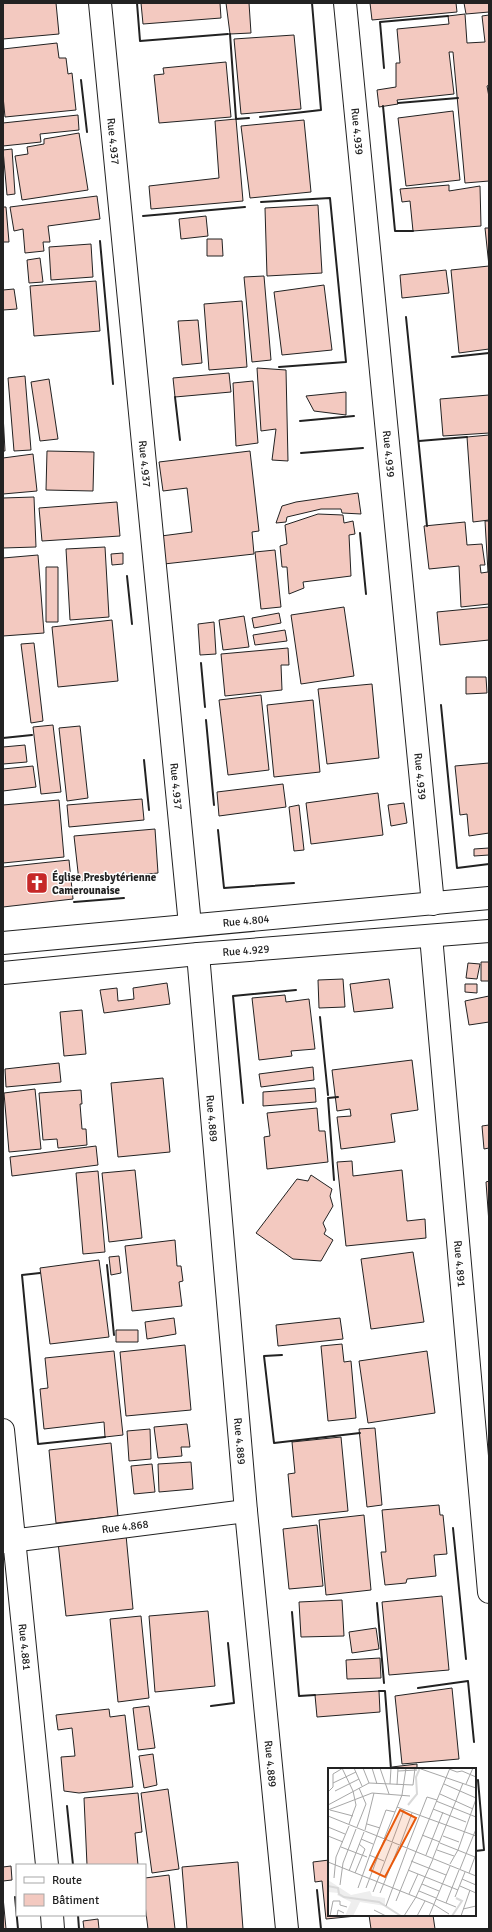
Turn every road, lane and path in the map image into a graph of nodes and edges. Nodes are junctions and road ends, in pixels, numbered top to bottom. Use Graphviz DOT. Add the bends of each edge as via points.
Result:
graph roads {
  1 [pos="100,3"];
  2 [pos="345,3"];
  3 [pos="489,898"];
  4 [pos="433,904"];
  5 [pos="190,926"];
  6 [pos="489,931"];
  7 [pos="431,936"];
  8 [pos="3,943"];
  9 [pos="198,954"];
  10 [pos="3,973"];
  11 [pos="3,1430"];
  12 [pos="246,1511"];
  13 [pos="8,1542"];
  14 [pos="489,1592"];
  15 [pos="47,1864"];
  16 [pos="52,1916"];
  17 [pos="53,1929"];
  18 [pos="287,1929"];
  1 -- 5 [label="street, Rue 4.937"];
  2 -- 4 [label="street, Rue 4.939"];
  3 -- 4 [label="street, Rue 4.804"];
  4 -- 5 [label="street, Rue 4.804"];
  5 -- 8 [label="street, Rue 4.804"];
  6 -- 7 [label="street, Rue 4.929"];
  7 -- 9 [label="street, Rue 4.929"];
  7 -- 14 [label="street, Rue 4.891"];
  9 -- 10 [label="street, Rue 4.929"];
  9 -- 12 [label="street, Rue 4.889"];
  11 -- 13 [label="street, Rue 4.881"];
  12 -- 13 [label="street, Rue 4.868"];
  12 -- 18 [label="street, Rue 4.889"];
  13 -- 15 [label="street, Rue 4.881"];
  16 -- 17 [label="street"];
}
